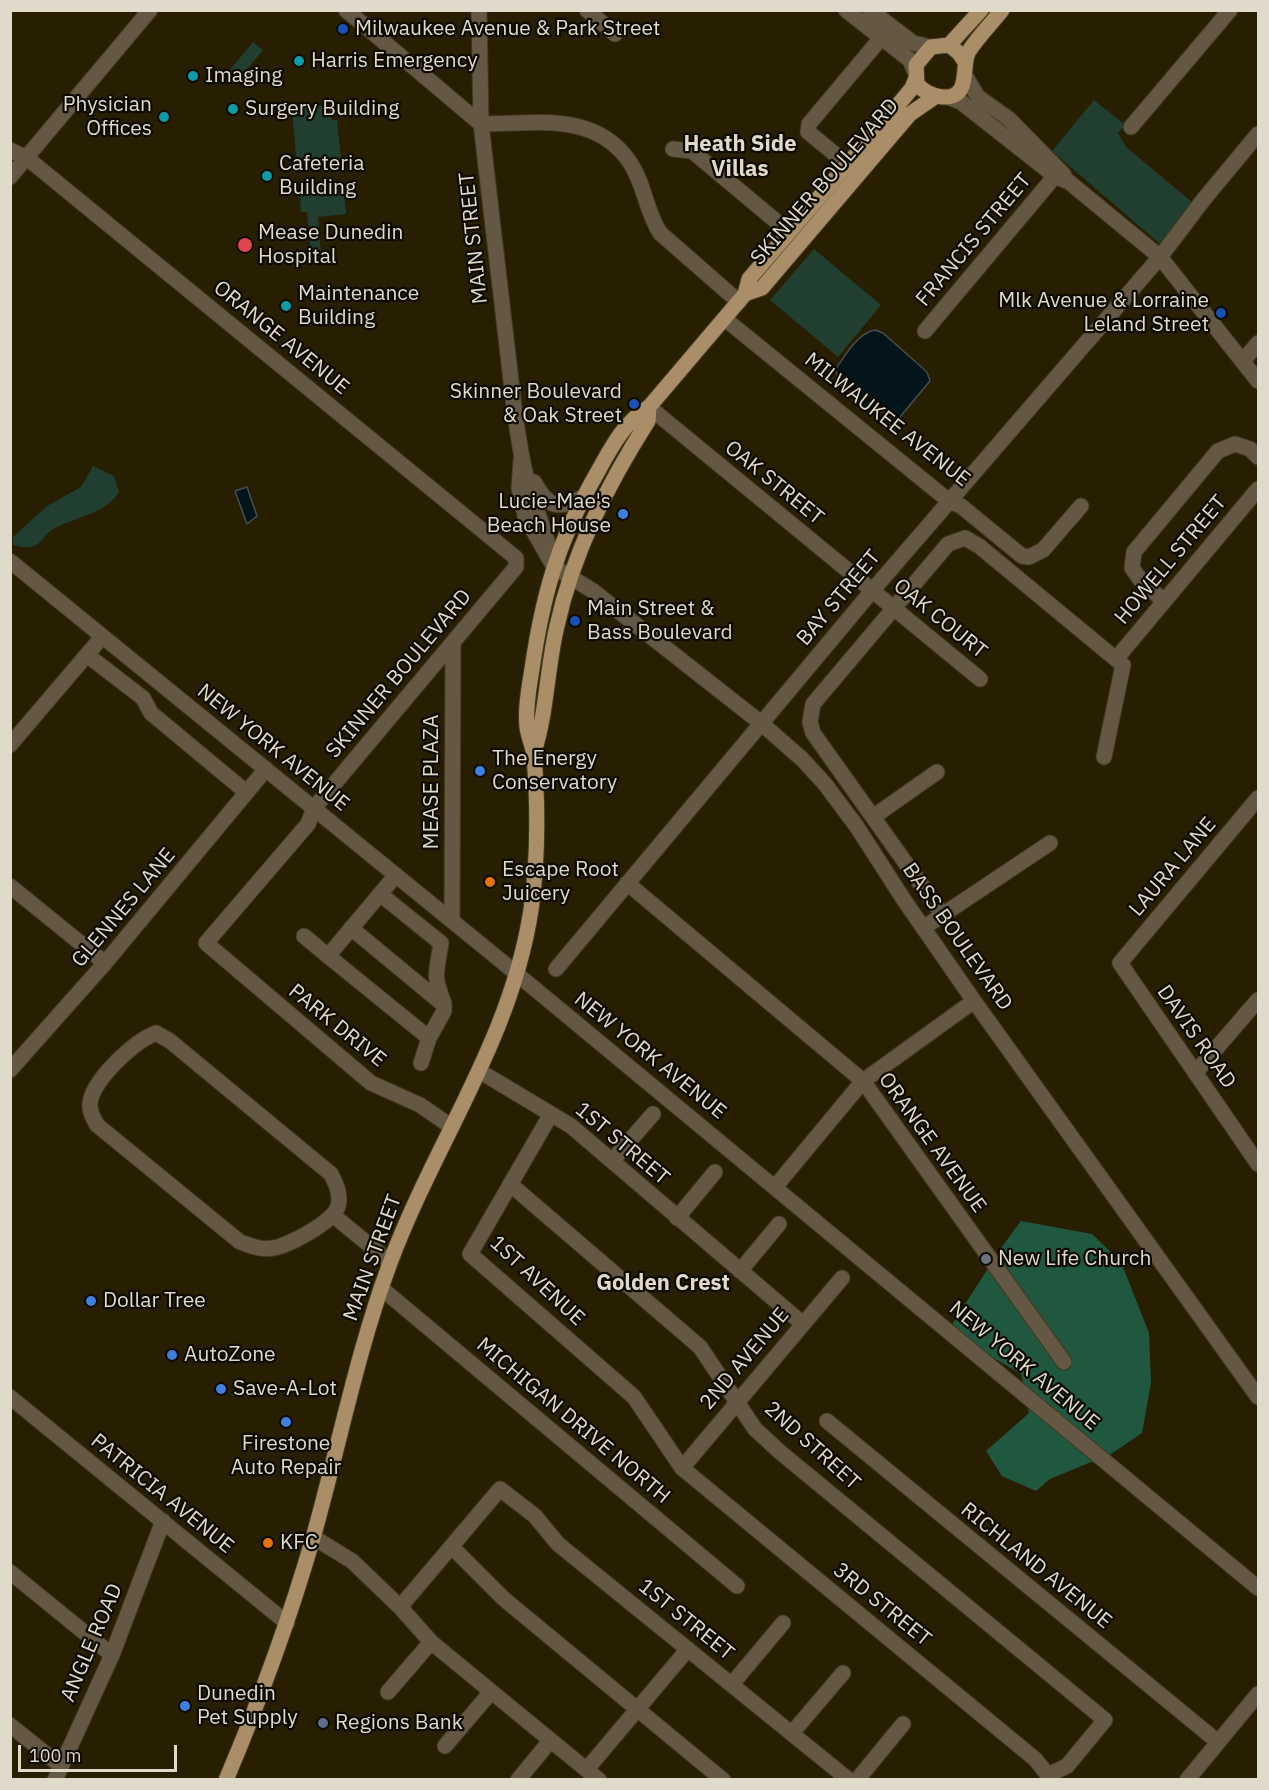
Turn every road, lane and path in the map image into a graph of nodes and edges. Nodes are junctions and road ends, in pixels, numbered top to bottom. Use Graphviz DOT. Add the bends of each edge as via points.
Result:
graph roads {
  1 [pos="150,10"];
  2 [pos="346,10"];
  3 [pos="479,10"];
  4 [pos="587,10"];
  5 [pos="846,10"];
  6 [pos="870,10"];
  7 [pos="981,10"];
  8 [pos="1002,10"];
  9 [pos="1230,10"];
  10 [pos="615,34"];
  11 [pos="880,38"];
  12 [pos="949,45"];
  13 [pos="931,47"];
  14 [pos="966,70"];
  15 [pos="915,75"];
  16 [pos="942,96"];
  17 [pos="481,124"];
  18 [pos="1131,127"];
  19 [pos="1258,134"];
  20 [pos="673,148"];
  21 [pos="10,150"];
  22 [pos="836,155"];
  23 [pos="27,158"];
  24 [pos="10,177"];
  25 [pos="1062,179"];
  26 [pos="777,222"];
  27 [pos="1160,257"];
  28 [pos="742,298"];
  29 [pos="725,319"];
  30 [pos="925,331"];
  31 [pos="1258,343"];
  32 [pos="1243,362"];
  33 [pos="1258,381"];
  34 [pos="649,407"];
  35 [pos="1258,457"];
  36 [pos="521,460"];
  37 [pos="1258,489"];
  38 [pos="584,497"];
  39 [pos="949,501"];
  40 [pos="1081,506"];
  41 [pos="10,561"];
  42 [pos="516,567"];
  43 [pos="554,567"];
  44 [pos="571,578"];
  45 [pos="872,591"];
  46 [pos="1164,601"];
  47 [pos="895,607"];
  48 [pos="102,637"];
  49 [pos="453,643"];
  50 [pos="87,655"];
  51 [pos="1119,662"];
  52 [pos="980,679"];
  53 [pos="761,723"];
  54 [pos="10,745"];
  55 [pos="534,752"];
  56 [pos="1104,757"];
  57 [pos="266,769"];
  58 [pos="937,772"];
  59 [pos="246,792"];
  60 [pos="1258,798"];
  61 [pos="314,808"];
  62 [pos="873,817"];
  63 [pos="1050,843"];
  64 [pos="396,875"];
  65 [pos="627,884"];
  66 [pos="10,886"];
  67 [pos="380,894"];
  68 [pos="942,914"];
  69 [pos="453,921"];
  70 [pos="351,928"];
  71 [pos="923,928"];
  72 [pos="304,936"];
  73 [pos="206,943"];
  74 [pos="327,956"];
  75 [pos="105,963"];
  76 [pos="1120,963"];
  77 [pos="556,969"];
  78 [pos="517,974"];
  79 [pos="1258,1000"];
  80 [pos="974,1001"];
  81 [pos="444,1005"];
  82 [pos="429,1038"];
  83 [pos="422,1063"];
  84 [pos="10,1070"];
  85 [pos="480,1072"];
  86 [pos="1195,1073"];
  87 [pos="863,1082"];
  88 [pos="551,1114"];
  89 [pos="653,1114"];
  90 [pos="452,1127"];
  91 [pos="612,1161"];
  92 [pos="1258,1164"];
  93 [pos="715,1172"];
  94 [pos="510,1184"];
  95 [pos="775,1187"];
  96 [pos="334,1216"];
  97 [pos="677,1218"];
  98 [pos="779,1224"];
  99 [pos="390,1262"];
  100 [pos="740,1271"];
  101 [pos="842,1278"];
  102 [pos="381,1288"];
  103 [pos="803,1324"];
  104 [pos="1064,1362"];
  105 [pos="10,1397"];
  106 [pos="1258,1397"];
  107 [pos="737,1401"];
  108 [pos="827,1421"];
  109 [pos="682,1468"];
  110 [pos="163,1521"];
  111 [pos="313,1537"];
  112 [pos="452,1546"];
  113 [pos="10,1572"];
  114 [pos="737,1586"];
  115 [pos="1258,1588"];
  116 [pos="400,1607"];
  117 [pos="287,1623"];
  118 [pos="783,1623"];
  119 [pos="431,1642"];
  120 [pos="688,1649"];
  121 [pos="112,1655"];
  122 [pos="843,1673"];
  123 [pos="732,1684"];
  124 [pos="388,1692"];
  125 [pos="491,1692"];
  126 [pos="1258,1694"];
  127 [pos="637,1709"];
  128 [pos="903,1724"];
  129 [pos="10,1725"];
  130 [pos="792,1733"];
  131 [pos="550,1740"];
  132 [pos="1218,1742"];
  133 [pos="445,1746"];
  134 [pos="587,1769"];
  135 [pos="58,1773"];
  136 [pos="1048,1777"];
  137 [pos="227,1779"];
  138 [pos="518,1779"];
  139 [pos="599,1779"];
  140 [pos="723,1779"];
  141 [pos="849,1779"];
  142 [pos="857,1779"];
  143 [pos="1187,1779"];
  1 -- 23 [label="street"];
  2 -- 17 [label="street"];
  3 -- 17 [label="street, MAIN STREET"];
  4 -- 10 [label="street"];
  5 -- 11 [label="street"];
  6 -- 13 [label="street" via="913,43"];
  7 -- 12 [label="main road"];
  8 -- 14 [label="main road, SKINNER BOULEVARD" via="969,50"];
  9 -- 18 [label="street"];
  11 -- 15 [label="street" via="910,60"];
  11 -- 22 [label="street" via="809,123 808,132"];
  12 -- 13 [label="main road"];
  12 -- 14 [label="main road" via="959,52"];
  13 -- 15 [label="main road, SKINNER BOULEVARD" via="919,60"];
  14 -- 16 [label="main road, SKINNER BOULEVARD" via="960,88"];
  14 -- 25 [label="street" via="978,97 1009,119 1061,169"];
  15 -- 16 [label="main road, SKINNER BOULEVARD" via="921,88"];
  15 -- 28 [label="main road, SKINNER BOULEVARD" via="912,88 749,279"];
  16 -- 25 [label="street" via="961,102"];
  16 -- 28 [label="main road, SKINNER BOULEVARD" via="920,105 901,124 762,288"];
  17 -- 28 [label="street" via="576,124 598,133 630,161 660,233"];
  17 -- 36 [label="street, MAIN STREET"];
  19 -- 27 [label="street, BAY STREET"];
  20 -- 26 [label="street" via="692,151"];
  21 -- 23 [label="street, ORANGE AVENUE"];
  23 -- 24 [label="street"];
  23 -- 42 [label="street, ORANGE AVENUE" via="516,558"];
  25 -- 27 [label="street"];
  25 -- 30 [label="street, FRANCIS STREET"];
  27 -- 32 [label="street"];
  27 -- 39 [label="street, BAY STREET"];
  28 -- 29 [label="main road, SKINNER BOULEVARD"];
  29 -- 34 [label="main road, SKINNER BOULEVARD"];
  29 -- 39 [label="street, MILWAUKEE AVENUE"];
  31 -- 32 [label="street"];
  32 -- 33 [label="street"];
  34 -- 38 [label="main road, SKINNER BOULEVARD" via="632,417"];
  34 -- 44 [label="main road, SKINNER BOULEVARD" via="648,421 602,498"];
  34 -- 45 [label="street, OAK STREET"];
  35 -- 46 [label="street" via="1235,444 1218,451 1134,552 1132,568"];
  36 -- 38 [label="street" via="543,498 552,504 561,506"];
  36 -- 43 [label="street, MAIN STREET" via="548,534"];
  37 -- 46 [label="street, HOWELL STREET"];
  38 -- 43 [label="main road, SKINNER BOULEVARD"];
  39 -- 40 [label="street, MILWAUKEE AVENUE" via="961,506 1022,556 1029,557 1043,550"];
  39 -- 45 [label="street, BAY STREET"];
  41 -- 48 [label="street, NEW YORK AVENUE"];
  42 -- 49 [label="street, SKINNER BOULEVARD"];
  43 -- 44 [label="street, BASS BOULEVARD"];
  43 -- 55 [label="main road, MAIN STREET" via="540,611 528,696 527,728"];
  44 -- 53 [label="street, BASS BOULEVARD" via="601,597"];
  44 -- 55 [label="main road, MAIN STREET" via="556,628"];
  45 -- 47 [label="street, OAK COURT"];
  45 -- 53 [label="street, BAY STREET"];
  46 -- 51 [label="street, HOWELL STREET"];
  47 -- 51 [label="street" via="948,544 965,538"];
  47 -- 52 [label="street, OAK COURT"];
  47 -- 62 [label="street" via="813,704 810,722 813,734"];
  48 -- 50 [label="street"];
  48 -- 57 [label="street, NEW YORK AVENUE"];
  49 -- 61 [label="street, SKINNER BOULEVARD"];
  49 -- 69 [label="street, MEASE PLAZA"];
  50 -- 54 [label="street"];
  50 -- 59 [label="street" via="143,698 151,713"];
  51 -- 56 [label="street"];
  53 -- 65 [label="street, BAY STREET"];
  53 -- 71 [label="street, BASS BOULEVARD" via="825,784"];
  55 -- 78 [label="main road, MAIN STREET" via="533,886"];
  57 -- 59 [label="street, GLENNES LANE"];
  57 -- 61 [label="street, NEW YORK AVENUE"];
  58 -- 62 [label="street"];
  59 -- 75 [label="street, GLENNES LANE"];
  60 -- 76 [label="street, LAURA LANE"];
  61 -- 64 [label="street, NEW YORK AVENUE"];
  61 -- 73 [label="street, SKINNER BOULEVARD" via="308,824"];
  62 -- 68 [label="street"];
  63 -- 68 [label="street"];
  64 -- 67 [label="street"];
  64 -- 69 [label="street, NEW YORK AVENUE"];
  65 -- 77 [label="street, BAY STREET"];
  65 -- 87 [label="street, ORANGE AVENUE"];
  66 -- 75 [label="street"];
  67 -- 70 [label="street"];
  67 -- 81 [label="street" via="441,943 435,983"];
  68 -- 71 [label="street"];
  69 -- 78 [label="street, NEW YORK AVENUE"];
  70 -- 74 [label="street"];
  70 -- 81 [label="street"];
  71 -- 80 [label="street, BASS BOULEVARD"];
  72 -- 74 [label="street"];
  73 -- 90 [label="street, PARK DRIVE" via="371,1083 420,1105"];
  74 -- 82 [label="street"];
  75 -- 84 [label="street, GLENNES LANE"];
  76 -- 86 [label="street, DAVIS ROAD"];
  78 -- 85 [label="main road, MAIN STREET"];
  78 -- 95 [label="street, NEW YORK AVENUE"];
  79 -- 86 [label="street"];
  80 -- 87 [label="street"];
  80 -- 106 [label="street, BASS BOULEVARD"];
  81 -- 82 [label="street"];
  82 -- 83 [label="street"];
  85 -- 88 [label="street"];
  85 -- 90 [label="main road, MAIN STREET"];
  86 -- 92 [label="street, DAVIS ROAD"];
  87 -- 95 [label="street"];
  87 -- 104 [label="street, ORANGE AVENUE"];
  88 -- 91 [label="street, 1ST STREET"];
  88 -- 94 [label="street, 1ST AVENUE"];
  89 -- 91 [label="street"];
  90 -- 99 [label="main road, MAIN STREET"];
  91 -- 97 [label="street, 1ST STREET"];
  93 -- 97 [label="street"];
  94 -- 107 [label="street, 2ND STREET" via="700,1347"];
  94 -- 109 [label="street, 1ST AVENUE" via="470,1254 634,1397"];
  95 -- 115 [label="street, NEW YORK AVENUE"];
  96 -- 96 [label="street" via="339,1191 331,1174 156,1033 124,1054 96,1088 90,1102 97,1125 240,1242 258,1249 275,1248"];
  96 -- 99 [label="street"];
  97 -- 100 [label="street, 1ST STREET"];
  98 -- 100 [label="street"];
  99 -- 102 [label="main road, MAIN STREET"];
  100 -- 103 [label="street, 1ST STREET"];
  101 -- 103 [label="street, 2ND AVENUE"];
  102 -- 111 [label="main road, MAIN STREET"];
  102 -- 114 [label="street, MICHIGAN DRIVE NORTH"];
  103 -- 107 [label="street, 2ND AVENUE"];
  105 -- 110 [label="street, PATRICIA AVENUE"];
  107 -- 109 [label="street, 2ND AVENUE"];
  107 -- 136 [label="street, 2ND STREET" via="755,1429 780,1452 1105,1720 1067,1766"];
  108 -- 132 [label="street, RICHLAND AVENUE"];
  109 -- 136 [label="street, 3RD STREET" via="1035,1759"];
  110 -- 117 [label="street, PATRICIA AVENUE"];
  110 -- 121 [label="street, ANGLE ROAD"];
  111 -- 116 [label="street" via="352,1561"];
  111 -- 117 [label="main road, MAIN STREET"];
  112 -- 116 [label="street"];
  112 -- 120 [label="street, 1ST STREET" via="500,1489 535,1516 558,1544"];
  112 -- 127 [label="street" via="504,1599"];
  113 -- 121 [label="street"];
  116 -- 119 [label="street"];
  117 -- 137 [label="main road, MAIN STREET"];
  118 -- 123 [label="street"];
  119 -- 124 [label="street"];
  119 -- 125 [label="street"];
  120 -- 123 [label="street, 1ST STREET"];
  120 -- 127 [label="street"];
  121 -- 135 [label="street, ANGLE ROAD"];
  122 -- 130 [label="street"];
  123 -- 130 [label="street, 1ST STREET"];
  125 -- 131 [label="street"];
  125 -- 133 [label="street"];
  126 -- 132 [label="street"];
  127 -- 134 [label="street"];
  127 -- 140 [label="street"];
  128 -- 142 [label="street"];
  129 -- 135 [label="street"];
  130 -- 141 [label="street, 1ST STREET"];
  131 -- 134 [label="street"];
  131 -- 138 [label="street"];
  132 -- 143 [label="street"];
  134 -- 139 [label="street"];
}
